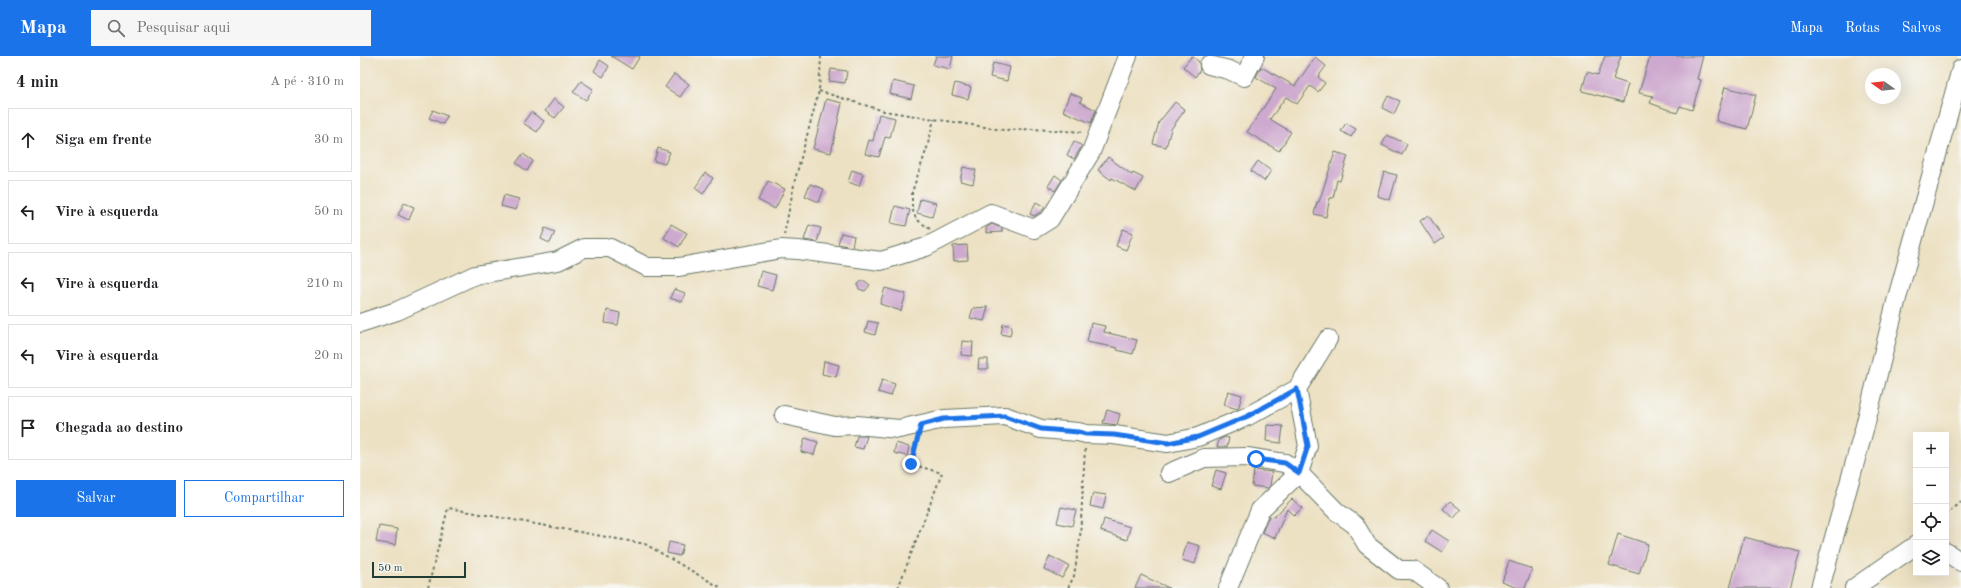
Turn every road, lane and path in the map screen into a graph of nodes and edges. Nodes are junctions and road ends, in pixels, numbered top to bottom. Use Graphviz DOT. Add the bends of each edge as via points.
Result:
graph roads {
  1 [pos="821,56"];
  2 [pos="1128,56"];
  3 [pos="1255,56"];
  4 [pos="1209,65"];
  5 [pos="1961,69"];
  6 [pos="819,91"];
  7 [pos="934,119"];
  8 [pos="1099,132"];
  9 [pos="944,238"];
  10 [pos="781,250"];
  11 [pos="360,322"];
  12 [pos="1328,339"];
  13 [pos="1297,389"];
  14 [pos="784,415"];
  15 [pos="921,425"];
  16 [pos="1086,434"];
  17 [pos="1169,473"];
  18 [pos="1299,473"];
  19 [pos="1961,502"];
  20 [pos="1949,512"];
  21 [pos="1913,547"];
  22 [pos="1949,554"];
  23 [pos="1961,562"];
  24 [pos="428,588"];
  25 [pos="721,588"];
  26 [pos="898,588"];
  27 [pos="1068,588"];
  28 [pos="1228,588"];
  29 [pos="1438,588"];
  30 [pos="1820,588"];
  31 [pos="1854,588"];
  1 -- 6 [label="path"];
  2 -- 8 [label="street"];
  3 -- 4 [label="street" via="1244,77"];
  5 -- 30 [label="street"];
  6 -- 7 [label="path" via="884,111"];
  6 -- 10 [label="path" via="795,180"];
  7 -- 8 [label="path" via="1003,130"];
  7 -- 9 [label="path" via="912,192 912,208 916,219"];
  8 -- 9 [label="street" via="1091,152 1050,220 1034,229 990,213"];
  9 -- 10 [label="street" via="926,247 881,261"];
  10 -- 11 [label="street" via="679,266 647,266 610,248 584,248 558,261 474,275 397,311"];
  12 -- 13 [label="street"];
  13 -- 16 [label="street" via="1248,416 1198,437 1168,443 1114,435"];
  13 -- 18 [label="street" via="1308,446"];
  14 -- 15 [label="street" via="835,426 857,425 900,430"];
  15 -- 16 [label="street" via="944,419 1005,416 1041,429"];
  15 -- 26 [label="path" via="911,464 942,473"];
  16 -- 27 [label="path" via="1080,538 1074,576"];
  17 -- 18 [label="street" via="1204,458 1247,457 1285,463"];
  18 -- 28 [label="street" via="1260,510"];
  18 -- 29 [label="street" via="1338,512 1355,525 1367,545 1399,570 1413,570"];
  19 -- 20 [label="path"];
  21 -- 31 [label="street"];
  22 -- 23 [label="street"];
  24 -- 25 [label="path" via="448,508 645,544"];
}
